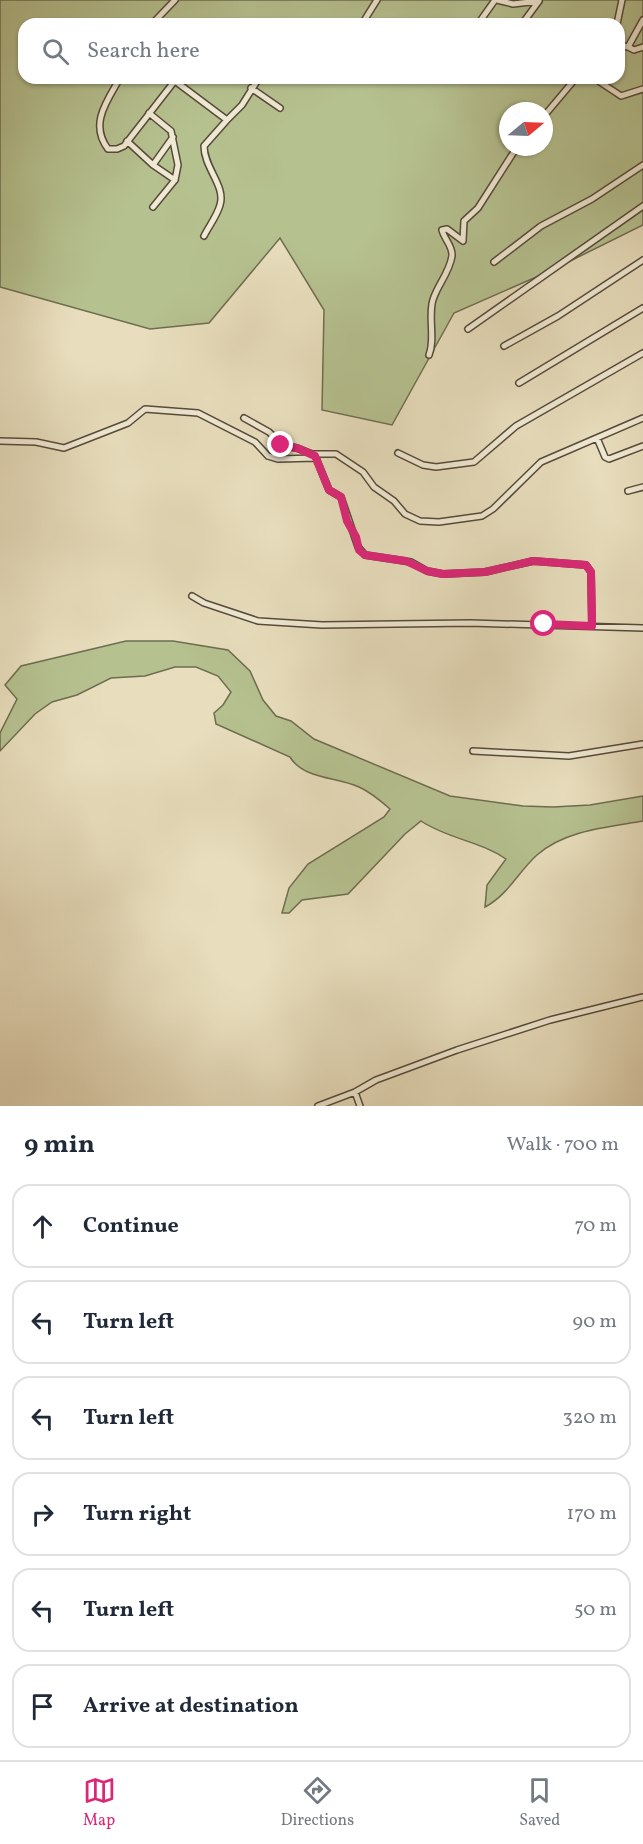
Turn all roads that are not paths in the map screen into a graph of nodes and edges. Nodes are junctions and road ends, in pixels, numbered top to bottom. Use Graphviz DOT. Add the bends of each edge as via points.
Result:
graph roads {
  1 [pos="175,0"];
  2 [pos="377,0"];
  3 [pos="496,0"];
  4 [pos="539,0"];
  5 [pos="622,0"];
  6 [pos="158,18"];
  7 [pos="366,18"];
  8 [pos="482,18"];
  9 [pos="526,18"];
  10 [pos="618,18"];
  11 [pos="643,20"];
  12 [pos="625,46"];
  13 [pos="628,47"];
  14 [pos="643,47"];
  15 [pos="117,84"];
  16 [pos="173,84"];
  17 [pos="181,84"];
  18 [pos="254,84"];
  19 [pos="571,84"];
  20 [pos="603,84"];
  21 [pos="251,88"];
  22 [pos="643,89"];
  23 [pos="553,105"];
  24 [pos="280,108"];
  25 [pos="149,113"];
  26 [pos="227,120"];
  27 [pos="173,137"];
  28 [pos="127,141"];
  29 [pos="511,156"];
  30 [pos="153,165"];
  31 [pos="643,165"];
  32 [pos="175,180"];
  33 [pos="643,206"];
  34 [pos="153,207"];
  35 [pos="204,236"];
  36 [pos="643,260"];
  37 [pos="494,262"];
  38 [pos="643,308"];
  39 [pos="468,328"];
  40 [pos="504,346"];
  41 [pos="643,353"];
  42 [pos="429,355"];
  43 [pos="519,383"];
  44 [pos="244,418"];
  45 [pos="643,418"];
  46 [pos="597,438"];
  47 [pos="0,441"];
  48 [pos="643,446"];
  49 [pos="398,453"];
  50 [pos="314,456"];
  51 [pos="643,487"];
  52 [pos="628,491"];
  53 [pos="192,596"];
  54 [pos="592,626"];
  55 [pos="643,628"];
  56 [pos="643,744"];
  57 [pos="473,751"];
  58 [pos="643,997"];
  59 [pos="355,1092"];
  60 [pos="318,1106"];
  61 [pos="360,1106"];
  1 -- 6 [label="street"];
  2 -- 7 [label="street"];
  3 -- 4 [label="street" via="513,4"];
  3 -- 8 [label="street"];
  4 -- 9 [label="street"];
  5 -- 10 [label="street"];
  11 -- 13 [label="street"];
  12 -- 13 [label="street"];
  13 -- 14 [label="street"];
  15 -- 28 [label="street" via="100,116 99,132 108,149 117,149"];
  16 -- 25 [label="street"];
  17 -- 26 [label="street"];
  18 -- 21 [label="street"];
  19 -- 23 [label="street"];
  20 -- 22 [label="street" via="621,96"];
  21 -- 24 [label="street"];
  21 -- 26 [label="street"];
  25 -- 27 [label="street" via="166,124"];
  25 -- 28 [label="street"];
  26 -- 35 [label="street" via="204,146 205,161 221,197"];
  27 -- 30 [label="street"];
  27 -- 32 [label="street" via="178,165"];
  28 -- 30 [label="street"];
  29 -- 42 [label="street" via="478,208 464,221 464,239 442,230 452,254 446,278 431,305"];
  30 -- 32 [label="street"];
  31 -- 37 [label="street" via="592,199 541,225"];
  32 -- 34 [label="street"];
  33 -- 39 [label="street"];
  36 -- 40 [label="street"];
  38 -- 43 [label="street"];
  41 -- 49 [label="street" via="516,426 474,462 436,467"];
  44 -- 50 [label="street" via="284,446"];
  45 -- 46 [label="street"];
  46 -- 48 [label="street" via="609,459"];
  46 -- 50 [label="street" via="540,462 482,516 439,522 420,521 405,514 363,472 336,454"];
  47 -- 50 [label="street" via="64,448 128,423 145,410 192,411 255,442 268,456"];
  50 -- 54 [label="street" via="329,490 341,497 361,553 411,562 443,574 485,572 533,561 583,563 591,572"];
  51 -- 52 [label="street"];
  53 -- 54 [label="street" via="258,621 322,625"];
  54 -- 55 [label="street"];
  56 -- 57 [label="street" via="569,756"];
  58 -- 59 [label="street" via="550,1020 457,1050 376,1080"];
  59 -- 60 [label="street"];
  59 -- 61 [label="street"];
}
